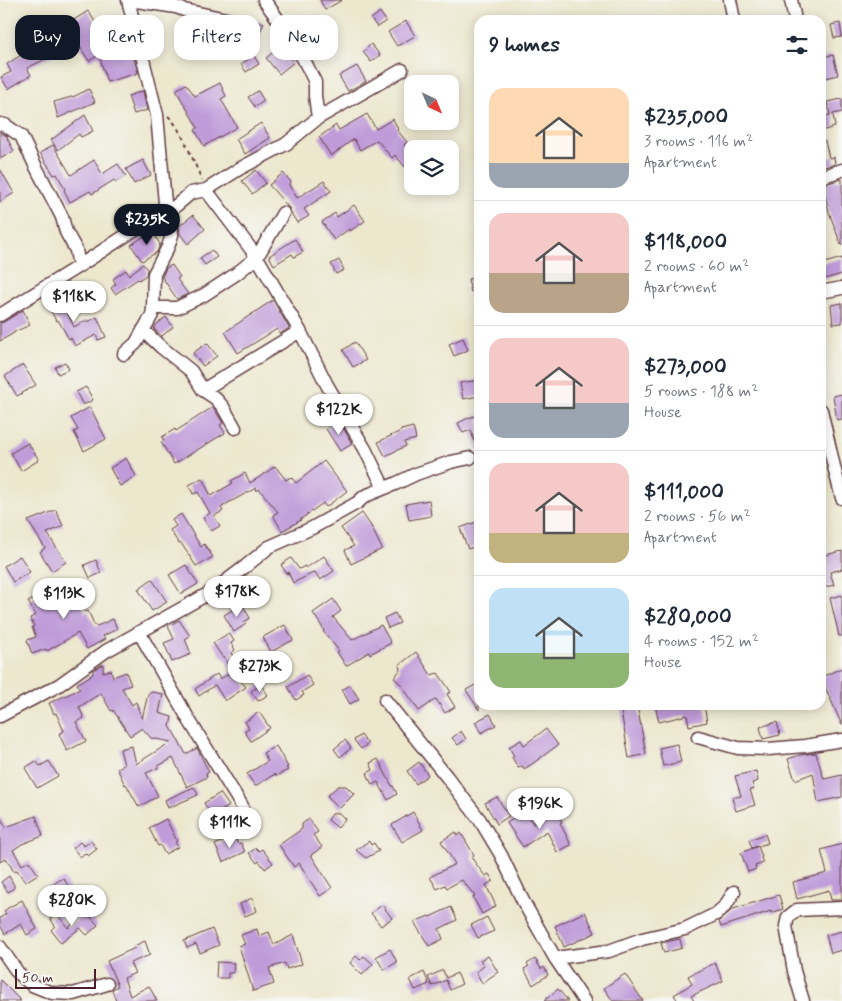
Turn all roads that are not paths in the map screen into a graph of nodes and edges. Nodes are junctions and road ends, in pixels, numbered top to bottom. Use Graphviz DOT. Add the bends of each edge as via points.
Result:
graph roads {
  1 [pos="129,0"];
  2 [pos="264,0"];
  3 [pos="730,0"];
  4 [pos="791,0"];
  5 [pos="208,15"];
  6 [pos="733,15"];
  7 [pos="794,15"];
  8 [pos="402,70"];
  9 [pos="318,118"];
  10 [pos="0,124"];
  11 [pos="842,170"];
  12 [pos="826,175"];
  13 [pos="206,190"];
  14 [pos="283,213"];
  15 [pos="166,214"];
  16 [pos="257,257"];
  17 [pos="79,266"];
  18 [pos="842,288"];
  19 [pos="826,291"];
  20 [pos="153,308"];
  21 [pos="0,315"];
  22 [pos="143,330"];
  23 [pos="300,331"];
  24 [pos="124,354"];
  25 [pos="203,390"];
  26 [pos="235,428"];
  27 [pos="826,428"];
  28 [pos="470,458"];
  29 [pos="838,470"];
  30 [pos="384,488"];
  31 [pos="842,498"];
  32 [pos="139,632"];
  33 [pos="386,700"];
  34 [pos="0,716"];
  35 [pos="698,737"];
  36 [pos="842,740"];
  37 [pos="242,806"];
  38 [pos="734,892"];
  39 [pos="842,908"];
  40 [pos="0,947"];
  41 [pos="555,958"];
  42 [pos="107,984"];
  43 [pos="584,1001"];
  44 [pos="804,1001"];
  1 -- 5 [label="street"];
  1 -- 15 [label="street" via="157,115"];
  2 -- 9 [label="street" via="304,58 315,82"];
  3 -- 6 [label="street"];
  4 -- 7 [label="street"];
  8 -- 9 [label="street"];
  9 -- 13 [label="street" via="286,144"];
  10 -- 17 [label="street" via="21,136 62,217"];
  11 -- 12 [label="street"];
  13 -- 15 [label="street" via="191,193"];
  13 -- 16 [label="street"];
  14 -- 16 [label="street"];
  15 -- 17 [label="street" via="145,223"];
  15 -- 20 [label="street" via="171,222 172,235 154,274"];
  16 -- 20 [label="street" via="204,295 177,308"];
  16 -- 23 [label="street"];
  17 -- 21 [label="street"];
  18 -- 19 [label="street"];
  20 -- 22 [label="street"];
  22 -- 24 [label="street" via="136,343"];
  22 -- 25 [label="street" via="192,371"];
  23 -- 25 [label="street"];
  23 -- 30 [label="street"];
  25 -- 26 [label="street" via="223,407"];
  27 -- 29 [label="street"];
  28 -- 30 [label="street" via="416,474"];
  29 -- 31 [label="street"];
  30 -- 32 [label="street" via="312,528 269,547 213,591"];
  32 -- 34 [label="street" via="58,685"];
  32 -- 37 [label="street"];
  33 -- 41 [label="street" via="480,820"];
  35 -- 36 [label="street" via="738,748 768,749"];
  38 -- 41 [label="street" via="716,914 684,929 609,951"];
  39 -- 44 [label="street" via="797,910 788,916 786,926 794,971"];
  40 -- 42 [label="street" via="18,973 32,985 52,993 73,994"];
  41 -- 43 [label="street"];
}
